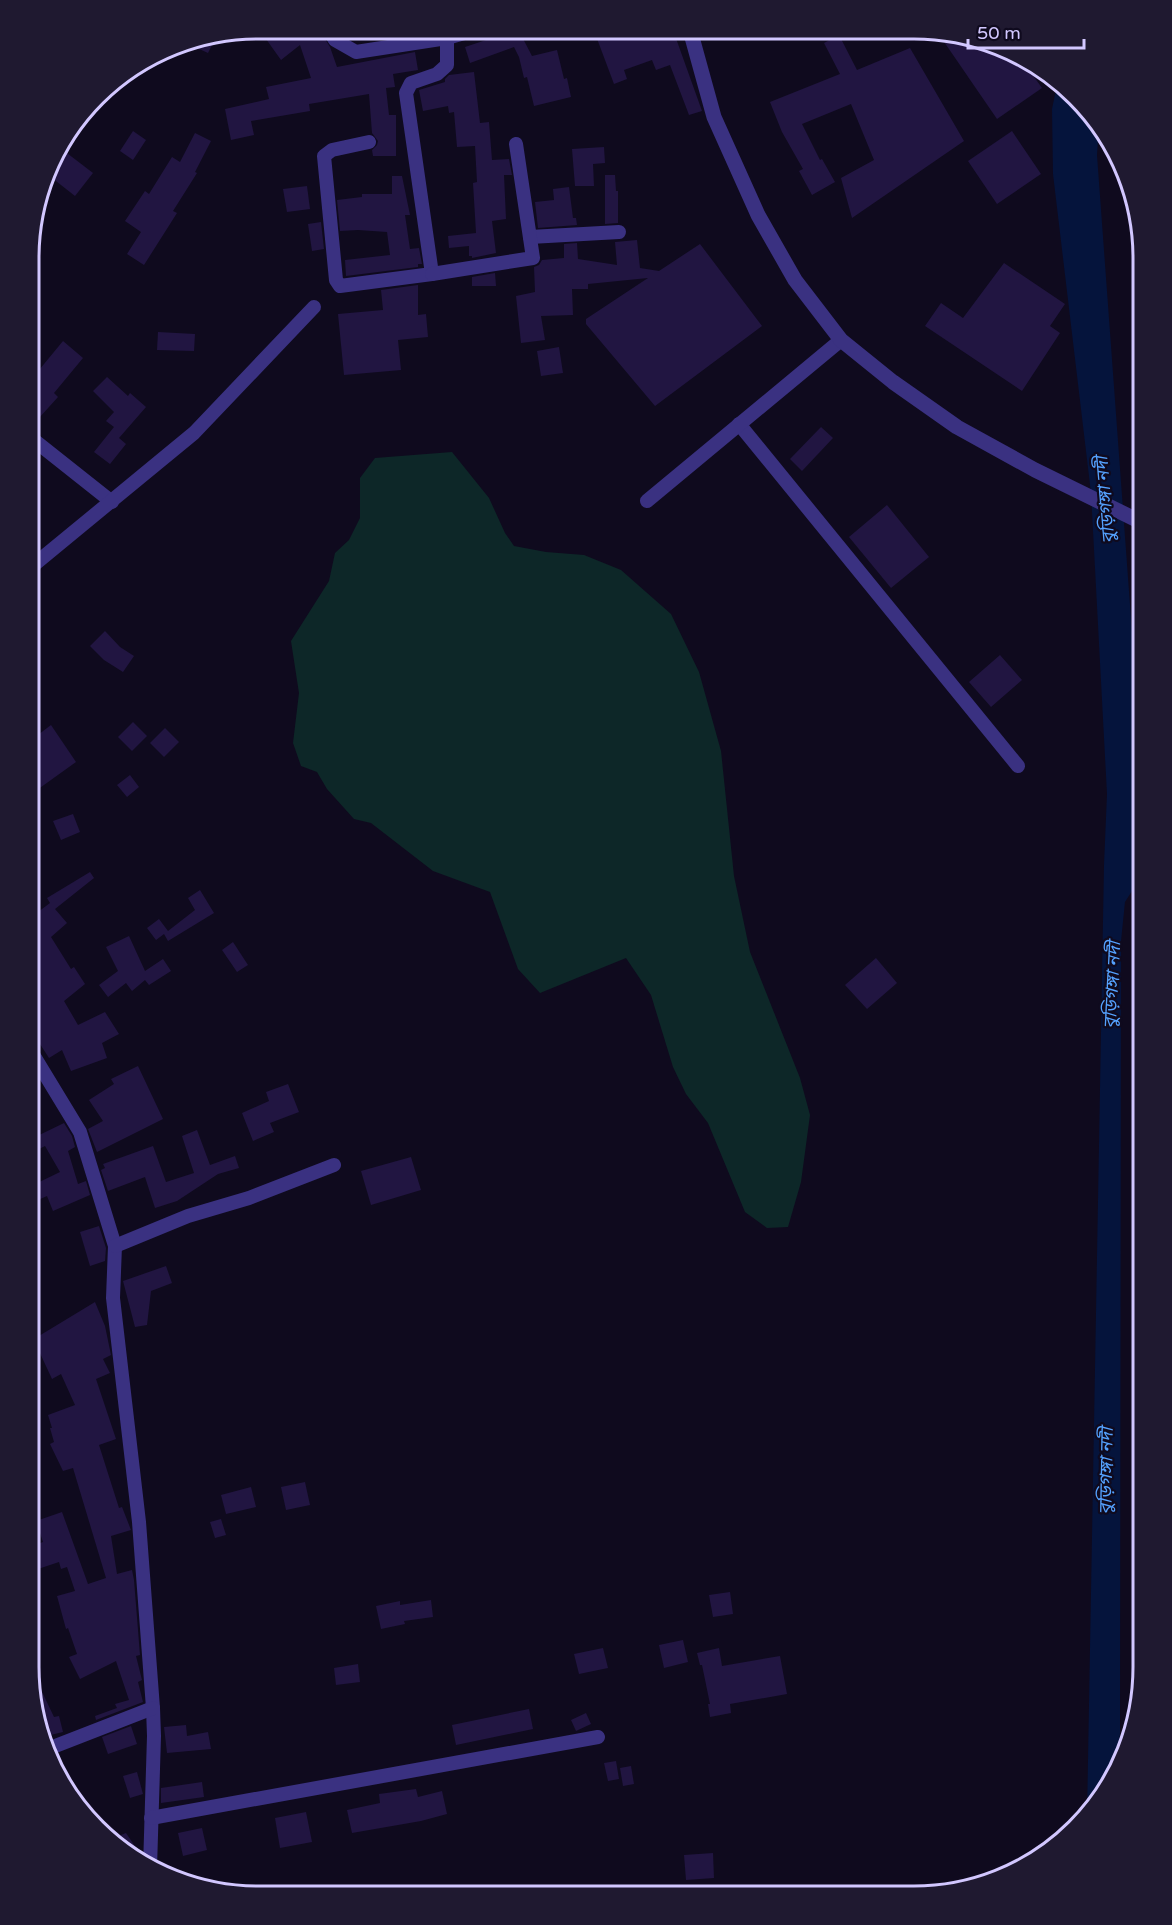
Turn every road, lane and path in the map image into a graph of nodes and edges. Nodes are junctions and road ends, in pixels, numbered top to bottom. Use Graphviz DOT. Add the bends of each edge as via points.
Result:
graph roads {
  1 [pos="334,39"];
  2 [pos="440,39"];
  3 [pos="447,39"];
  4 [pos="692,39"];
  5 [pos="369,142"];
  6 [pos="516,144"];
  7 [pos="619,232"];
  8 [pos="530,237"];
  9 [pos="432,274"];
  10 [pos="314,308"];
  11 [pos="841,340"];
  12 [pos="739,424"];
  13 [pos="39,444"];
  14 [pos="647,501"];
  15 [pos="112,502"];
  16 [pos="1133,519"];
  17 [pos="39,561"];
  18 [pos="1018,766"];
  19 [pos="39,1064"];
  20 [pos="334,1165"];
  21 [pos="115,1246"];
  22 [pos="153,1708"];
  23 [pos="598,1737"];
  24 [pos="54,1746"];
  25 [pos="151,1818"];
  26 [pos="150,1858"];
  1 -- 2 [label="street" via="356,52"];
  3 -- 9 [label="street" via="447,65 437,74 411,82 406,93"];
  4 -- 11 [label="street" via="714,117 758,215 795,280"];
  5 -- 9 [label="street" via="332,150 324,156 336,280 340,286"];
  6 -- 8 [label="street"];
  7 -- 8 [label="street"];
  8 -- 9 [label="street" via="533,258"];
  10 -- 15 [label="street" via="194,433"];
  11 -- 12 [label="street"];
  11 -- 16 [label="street" via="957,427"];
  12 -- 14 [label="street"];
  12 -- 18 [label="street"];
  13 -- 15 [label="street"];
  15 -- 17 [label="street"];
  19 -- 21 [label="street" via="80,1132"];
  20 -- 21 [label="street"];
  21 -- 22 [label="street" via="113,1298 139,1522"];
  22 -- 24 [label="street"];
  22 -- 25 [label="street"];
  23 -- 25 [label="street"];
  25 -- 26 [label="street"];
}
